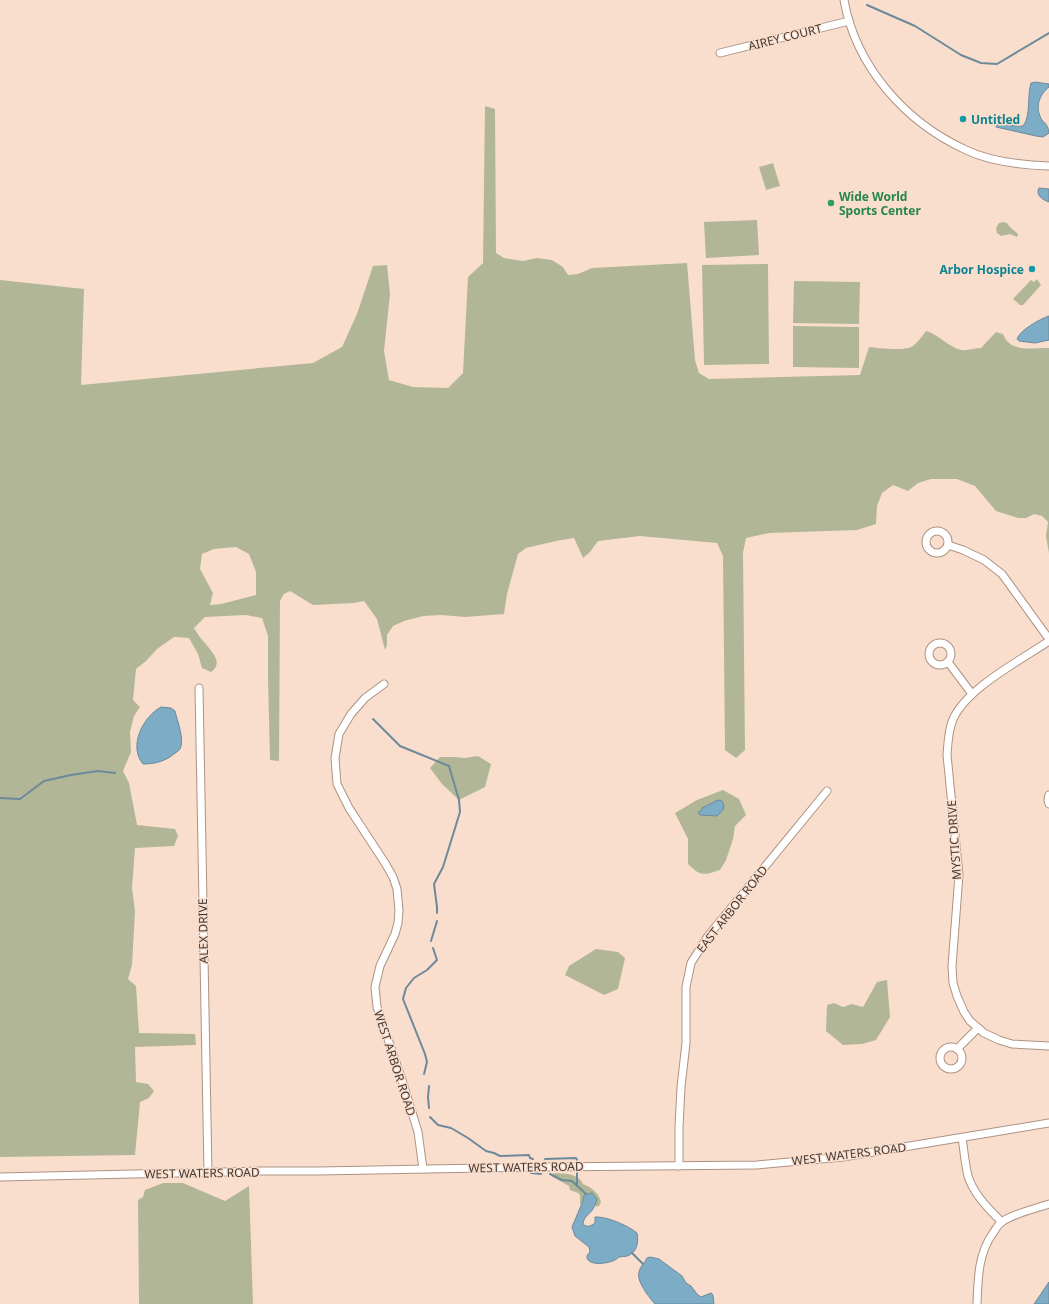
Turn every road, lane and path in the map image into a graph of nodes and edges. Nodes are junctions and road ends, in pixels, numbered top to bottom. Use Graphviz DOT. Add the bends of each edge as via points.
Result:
graph roads {
  1 [pos="844,0"];
  2 [pos="849,21"];
  3 [pos="720,53"];
  4 [pos="1049,166"];
  5 [pos="948,545"];
  6 [pos="1049,640"];
  7 [pos="948,662"];
  8 [pos="384,684"];
  9 [pos="199,688"];
  10 [pos="972,694"];
  11 [pos="827,791"];
  12 [pos="1049,795"];
  13 [pos="1049,804"];
  14 [pos="978,1028"];
  15 [pos="1049,1046"];
  16 [pos="957,1050"];
  17 [pos="1049,1123"];
  18 [pos="962,1138"];
  19 [pos="679,1166"];
  20 [pos="423,1169"];
  21 [pos="208,1173"];
  22 [pos="0,1177"];
  23 [pos="1049,1204"];
  24 [pos="1002,1222"];
  25 [pos="977,1304"];
  1 -- 2 [label="street"];
  2 -- 3 [label="street, AIREY COURT"];
  2 -- 4 [label="street" via="861,52 873,72 895,100 916,120 939,136 967,150 1005,162"];
  5 -- 6 [label="street" via="984,560 1002,574"];
  6 -- 10 [label="street, MYSTIC DRIVE"];
  7 -- 10 [label="street"];
  8 -- 20 [label="street, WEST ARBOR ROAD" via="365,698 339,734 335,758 337,784 349,808 393,877 397,889 400,910 398,923 380,966 375,987 377,1007 418,1132"];
  9 -- 21 [label="street, ALEX DRIVE"];
  10 -- 14 [label="street, MYSTIC DRIVE" via="952,721 947,755 958,875 953,983 964,1012 970,1022"];
  11 -- 19 [label="street, EAST ARBOR ROAD" via="708,936 691,963 686,987 686,1043 681,1087"];
  12 -- 13 [label="street"];
  14 -- 15 [label="street, MYSTIC DRIVE" via="1012,1044"];
  14 -- 16 [label="street"];
  17 -- 18 [label="street, WEST WATERS ROAD"];
  18 -- 19 [label="street, WEST WATERS ROAD" via="825,1159 757,1165"];
  18 -- 24 [label="street" via="966,1169 972,1185"];
  19 -- 20 [label="street, WEST WATERS ROAD"];
  20 -- 21 [label="street, WEST WATERS ROAD"];
  21 -- 22 [label="street, WEST WATERS ROAD"];
  23 -- 24 [label="street"];
  24 -- 25 [label="street" via="988,1240 982,1253"];
}
